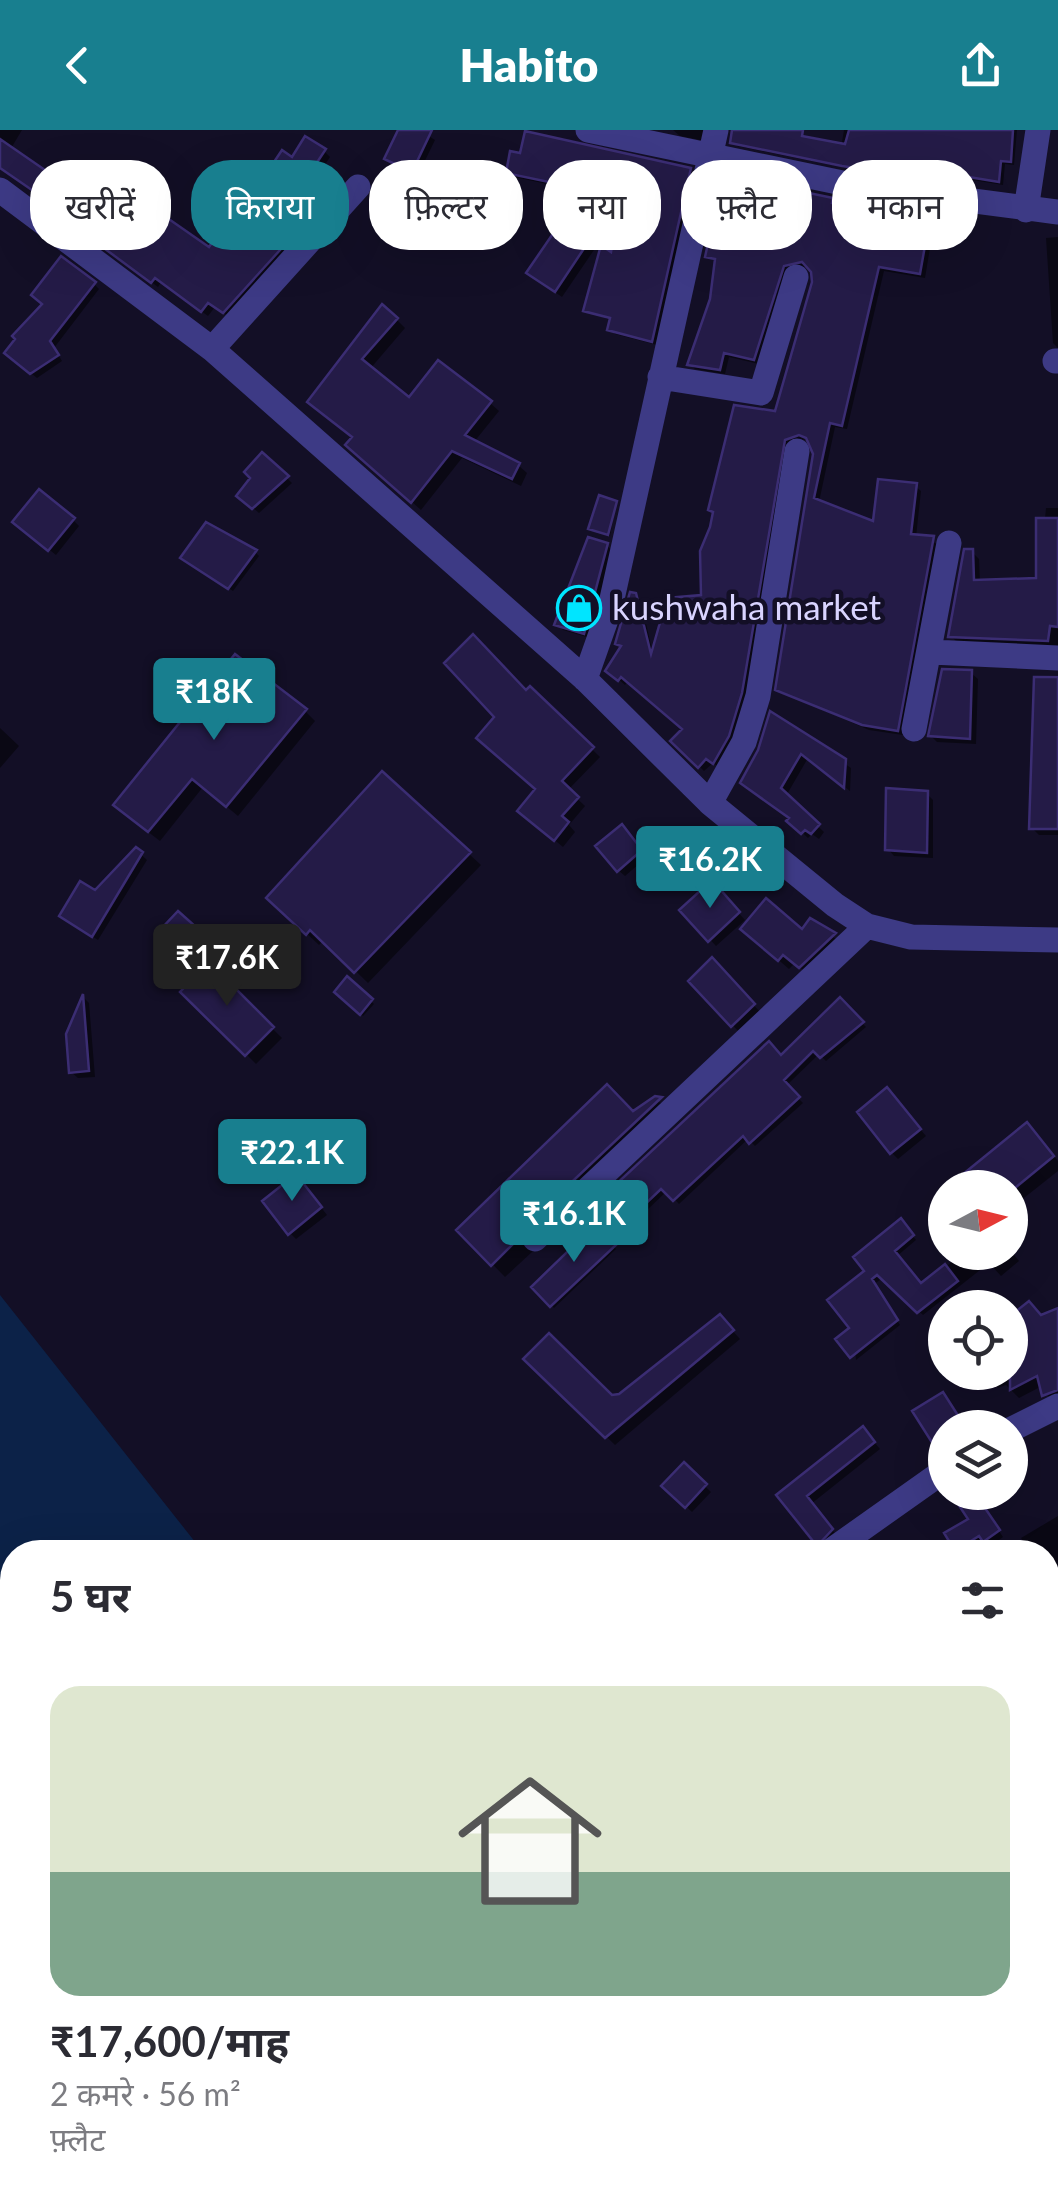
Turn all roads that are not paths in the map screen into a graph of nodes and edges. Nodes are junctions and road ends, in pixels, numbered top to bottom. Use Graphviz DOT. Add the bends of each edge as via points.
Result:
graph roads {
  1 [pos="588,130"];
  2 [pos="716,130"];
  3 [pos="1038,130"];
  4 [pos="710,159"];
  5 [pos="358,187"];
  6 [pos="0,190"];
  7 [pos="1026,210"];
  8 [pos="1058,212"];
  9 [pos="796,277"];
  10 [pos="212,349"];
  11 [pos="660,377"];
  12 [pos="797,451"];
  13 [pos="949,543"];
  14 [pos="931,652"];
  15 [pos="1058,658"];
  16 [pos="586,679"];
  17 [pos="914,729"];
  18 [pos="710,803"];
  19 [pos="867,926"];
  20 [pos="1058,940"];
  21 [pos="535,1239"];
  22 [pos="1058,1406"];
  23 [pos="1028,1421"];
  24 [pos="928,1482"];
  25 [pos="846,1540"];
  1 -- 4 [label="street"];
  2 -- 4 [label="street"];
  3 -- 7 [label="street"];
  4 -- 7 [label="street"];
  4 -- 11 [label="street"];
  5 -- 10 [label="street"];
  6 -- 10 [label="street"];
  7 -- 8 [label="street"];
  9 -- 11 [label="street" via="761,394"];
  10 -- 16 [label="street"];
  11 -- 16 [label="street" via="610,608"];
  12 -- 18 [label="street" via="758,696 744,742"];
  13 -- 14 [label="street"];
  14 -- 15 [label="street"];
  14 -- 17 [label="street"];
  16 -- 18 [label="street"];
  18 -- 19 [label="street"];
  19 -- 20 [label="street" via="942,941"];
  19 -- 21 [label="street"];
  22 -- 23 [label="street"];
  24 -- 25 [label="street"];
}
